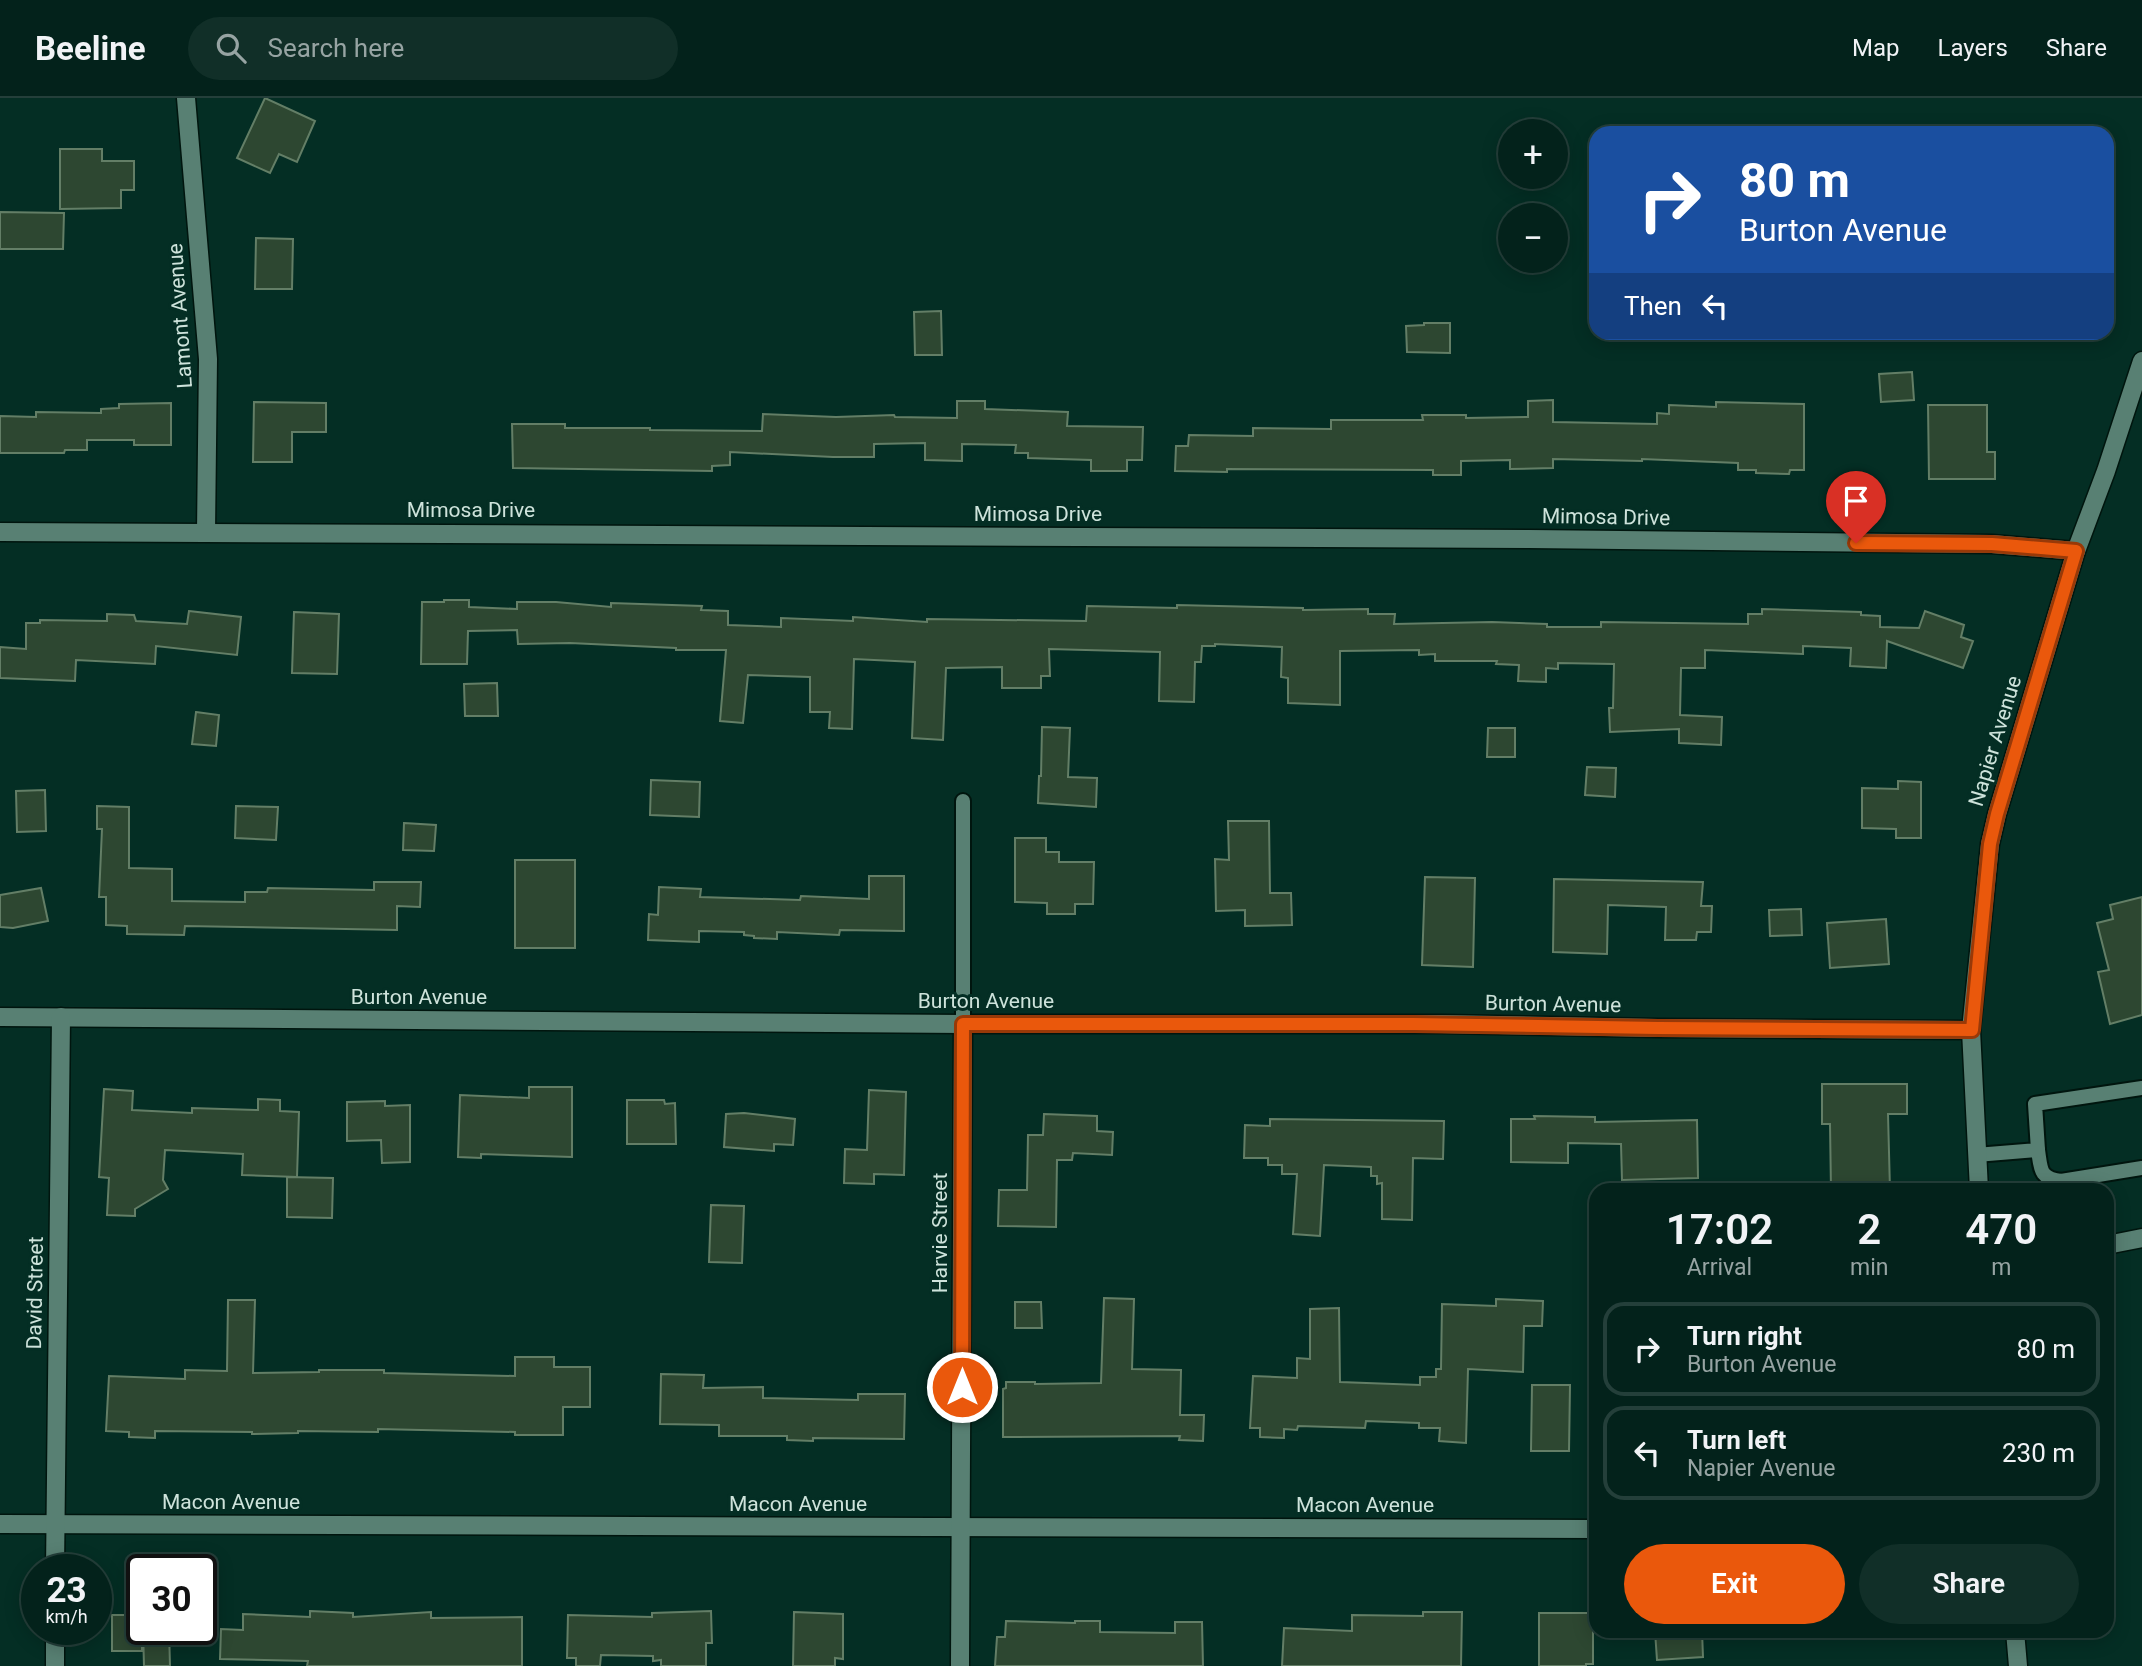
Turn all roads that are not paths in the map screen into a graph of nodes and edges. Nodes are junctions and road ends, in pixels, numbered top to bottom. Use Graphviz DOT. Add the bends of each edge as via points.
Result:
graph roads {
  1 [pos="186,98"];
  2 [pos="2142,361"];
  3 [pos="0,532"];
  4 [pos="206,532"];
  5 [pos="2076,551"];
  6 [pos="963,800"];
  7 [pos="0,1017"];
  8 [pos="61,1017"];
  9 [pos="963,1024"];
  10 [pos="1972,1030"];
  11 [pos="2142,1088"];
  12 [pos="2038,1150"];
  13 [pos="1976,1155"];
  14 [pos="2142,1168"];
  15 [pos="1978,1183"];
  16 [pos="2142,1238"];
  17 [pos="2114,1244"];
  18 [pos="0,1524"];
  19 [pos="55,1525"];
  20 [pos="962,1527"];
  21 [pos="1589,1529"];
  22 [pos="55,1554"];
  23 [pos="2016,1638"];
  24 [pos="55,1645"];
  25 [pos="55,1666"];
  26 [pos="960,1666"];
  27 [pos="2018,1666"];
  1 -- 4 [label="street, Lamont Avenue" via="208,359"];
  2 -- 5 [label="street, Napier Avenue"];
  3 -- 4 [label="street, Mimosa Drive"];
  4 -- 5 [label="street, Mimosa Drive" via="1516,539 1992,544"];
  5 -- 10 [label="street, Napier Avenue" via="1990,844"];
  6 -- 9 [label="lane, Harvie Street"];
  7 -- 8 [label="street, Burton Avenue"];
  8 -- 9 [label="street, Burton Avenue"];
  8 -- 19 [label="street, David Street"];
  9 -- 10 [label="street, Burton Avenue"];
  9 -- 20 [label="street, Harvie Street"];
  10 -- 13 [label="street, Napier Avenue"];
  11 -- 12 [label="lane" via="2035,1104"];
  12 -- 13 [label="lane"];
  12 -- 14 [label="lane" via="2048,1180"];
  13 -- 15 [label="street, Napier Avenue"];
  16 -- 17 [label="street"];
  18 -- 19 [label="street, Macon Avenue"];
  19 -- 20 [label="street, Macon Avenue"];
  19 -- 22 [label="street, David Street"];
  20 -- 21 [label="street, Macon Avenue"];
  20 -- 26 [label="street, Harvie Street"];
  23 -- 27 [label="street"];
  24 -- 25 [label="street"];
}
